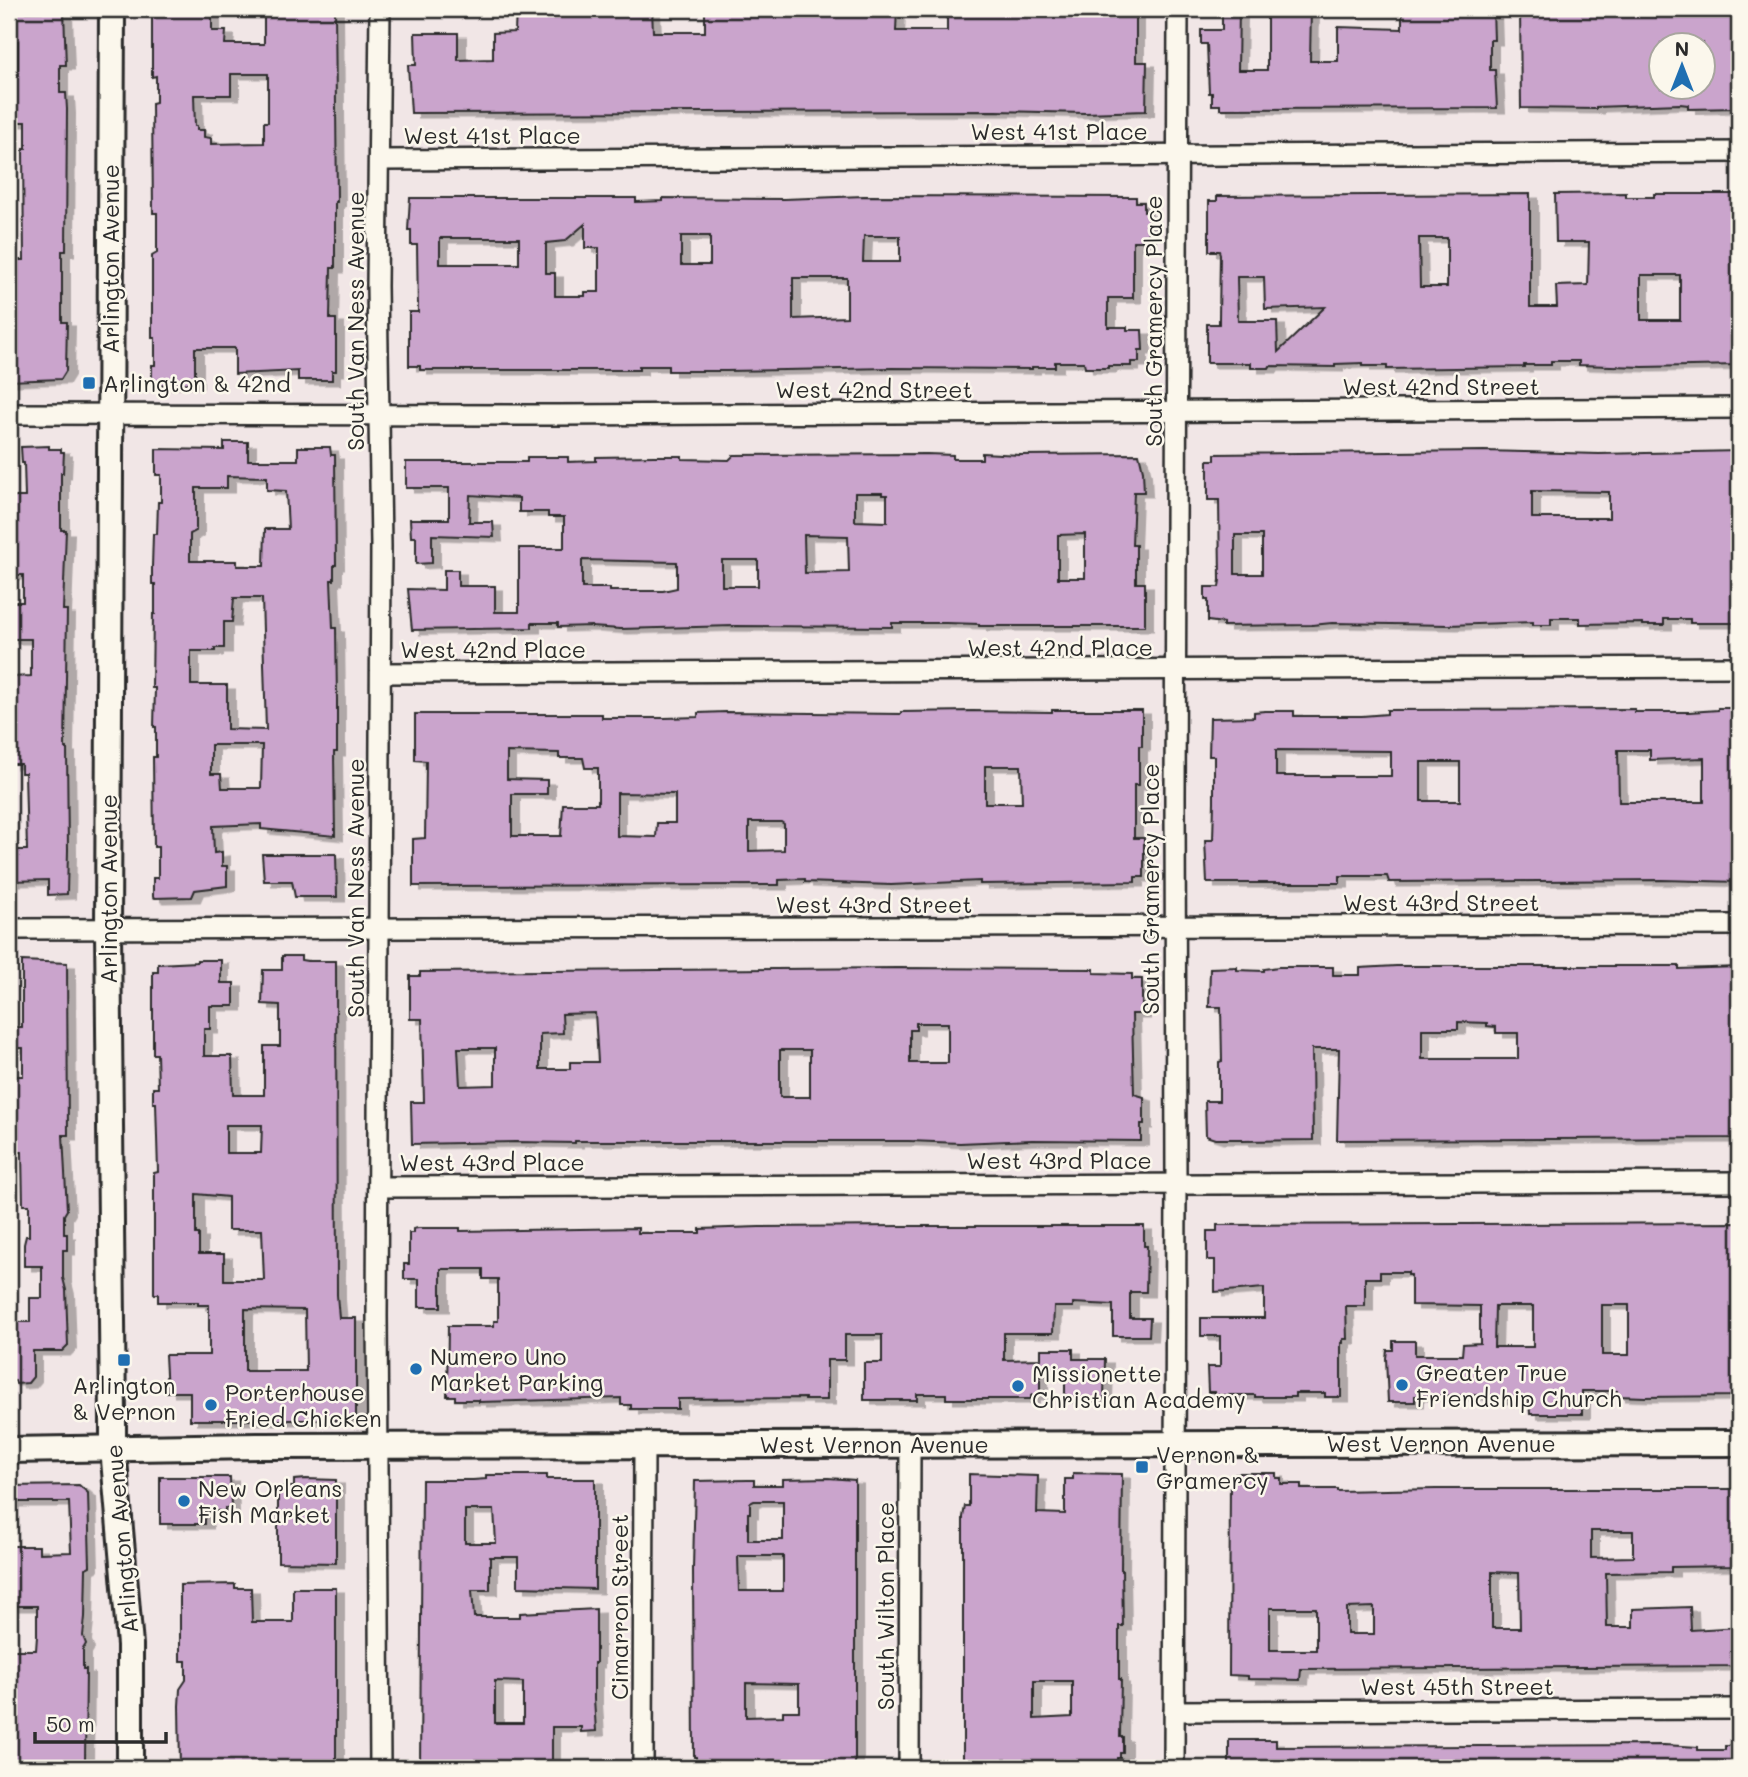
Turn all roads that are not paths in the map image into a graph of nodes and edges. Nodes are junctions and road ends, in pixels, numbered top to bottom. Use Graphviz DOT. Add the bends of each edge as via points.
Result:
graph roads {
  1 [pos="112,9"];
  2 [pos="380,9"];
  3 [pos="1178,9"];
  4 [pos="1739,152"];
  5 [pos="1178,155"];
  6 [pos="380,160"];
  7 [pos="1739,408"];
  8 [pos="1178,412"];
  9 [pos="9,414"];
  10 [pos="109,414"];
  11 [pos="378,415"];
  12 [pos="1739,667"];
  13 [pos="1175,671"];
  14 [pos="381,673"];
  15 [pos="1739,925"];
  16 [pos="1174,928"];
  17 [pos="9,929"];
  18 [pos="379,929"];
  19 [pos="108,930"];
  20 [pos="1739,1182"];
  21 [pos="1176,1184"];
  22 [pos="379,1187"];
  23 [pos="1176,1443"];
  24 [pos="1739,1443"];
  25 [pos="910,1444"];
  26 [pos="644,1445"];
  27 [pos="379,1446"];
  28 [pos="113,1448"];
  29 [pos="9,1450"];
  30 [pos="1739,1709"];
  31 [pos="1174,1711"];
  32 [pos="130,1768"];
  33 [pos="380,1768"];
  34 [pos="643,1768"];
  35 [pos="909,1768"];
  36 [pos="1174,1768"];
  1 -- 10 [label="main road, Arlington Avenue"];
  2 -- 6 [label="street, South Van Ness Avenue"];
  3 -- 5 [label="street, South Gramercy Place"];
  4 -- 5 [label="street, West 41st Place"];
  5 -- 6 [label="street, West 41st Place"];
  5 -- 8 [label="street, South Gramercy Place"];
  6 -- 11 [label="street, South Van Ness Avenue"];
  7 -- 8 [label="street, West 42nd Street"];
  8 -- 11 [label="street, West 42nd Street"];
  8 -- 13 [label="street, South Gramercy Place"];
  9 -- 10 [label="street, West 42nd Street"];
  10 -- 11 [label="street, West 42nd Street"];
  10 -- 19 [label="main road, Arlington Avenue"];
  11 -- 14 [label="street, South Van Ness Avenue"];
  12 -- 13 [label="street, West 42nd Place"];
  13 -- 14 [label="street, West 42nd Place"];
  13 -- 16 [label="street, South Gramercy Place"];
  14 -- 18 [label="street, South Van Ness Avenue"];
  15 -- 16 [label="street, West 43rd Street"];
  16 -- 18 [label="street, West 43rd Street"];
  16 -- 21 [label="street, South Gramercy Place"];
  17 -- 19 [label="street, West 43rd Street"];
  18 -- 19 [label="street, West 43rd Street"];
  18 -- 22 [label="street, South Van Ness Avenue"];
  19 -- 28 [label="main road, Arlington Avenue"];
  20 -- 21 [label="street, West 43rd Place"];
  21 -- 22 [label="street, West 43rd Place"];
  21 -- 23 [label="street, South Gramercy Place"];
  22 -- 27 [label="street, South Van Ness Avenue"];
  23 -- 24 [label="main road, West Vernon Avenue"];
  23 -- 25 [label="main road, West Vernon Avenue"];
  23 -- 31 [label="street, South Gramercy Place"];
  25 -- 26 [label="main road, West Vernon Avenue"];
  25 -- 35 [label="street, South Wilton Place"];
  26 -- 27 [label="main road, West Vernon Avenue"];
  26 -- 34 [label="street, Cimarron Street"];
  27 -- 28 [label="main road, West Vernon Avenue"];
  27 -- 33 [label="street, South Van Ness Avenue"];
  28 -- 29 [label="main road, West Vernon Avenue"];
  28 -- 32 [label="main road, Arlington Avenue" via="130,1645"];
  30 -- 31 [label="street, West 45th Street"];
  31 -- 36 [label="street, South Gramercy Place"];
}
